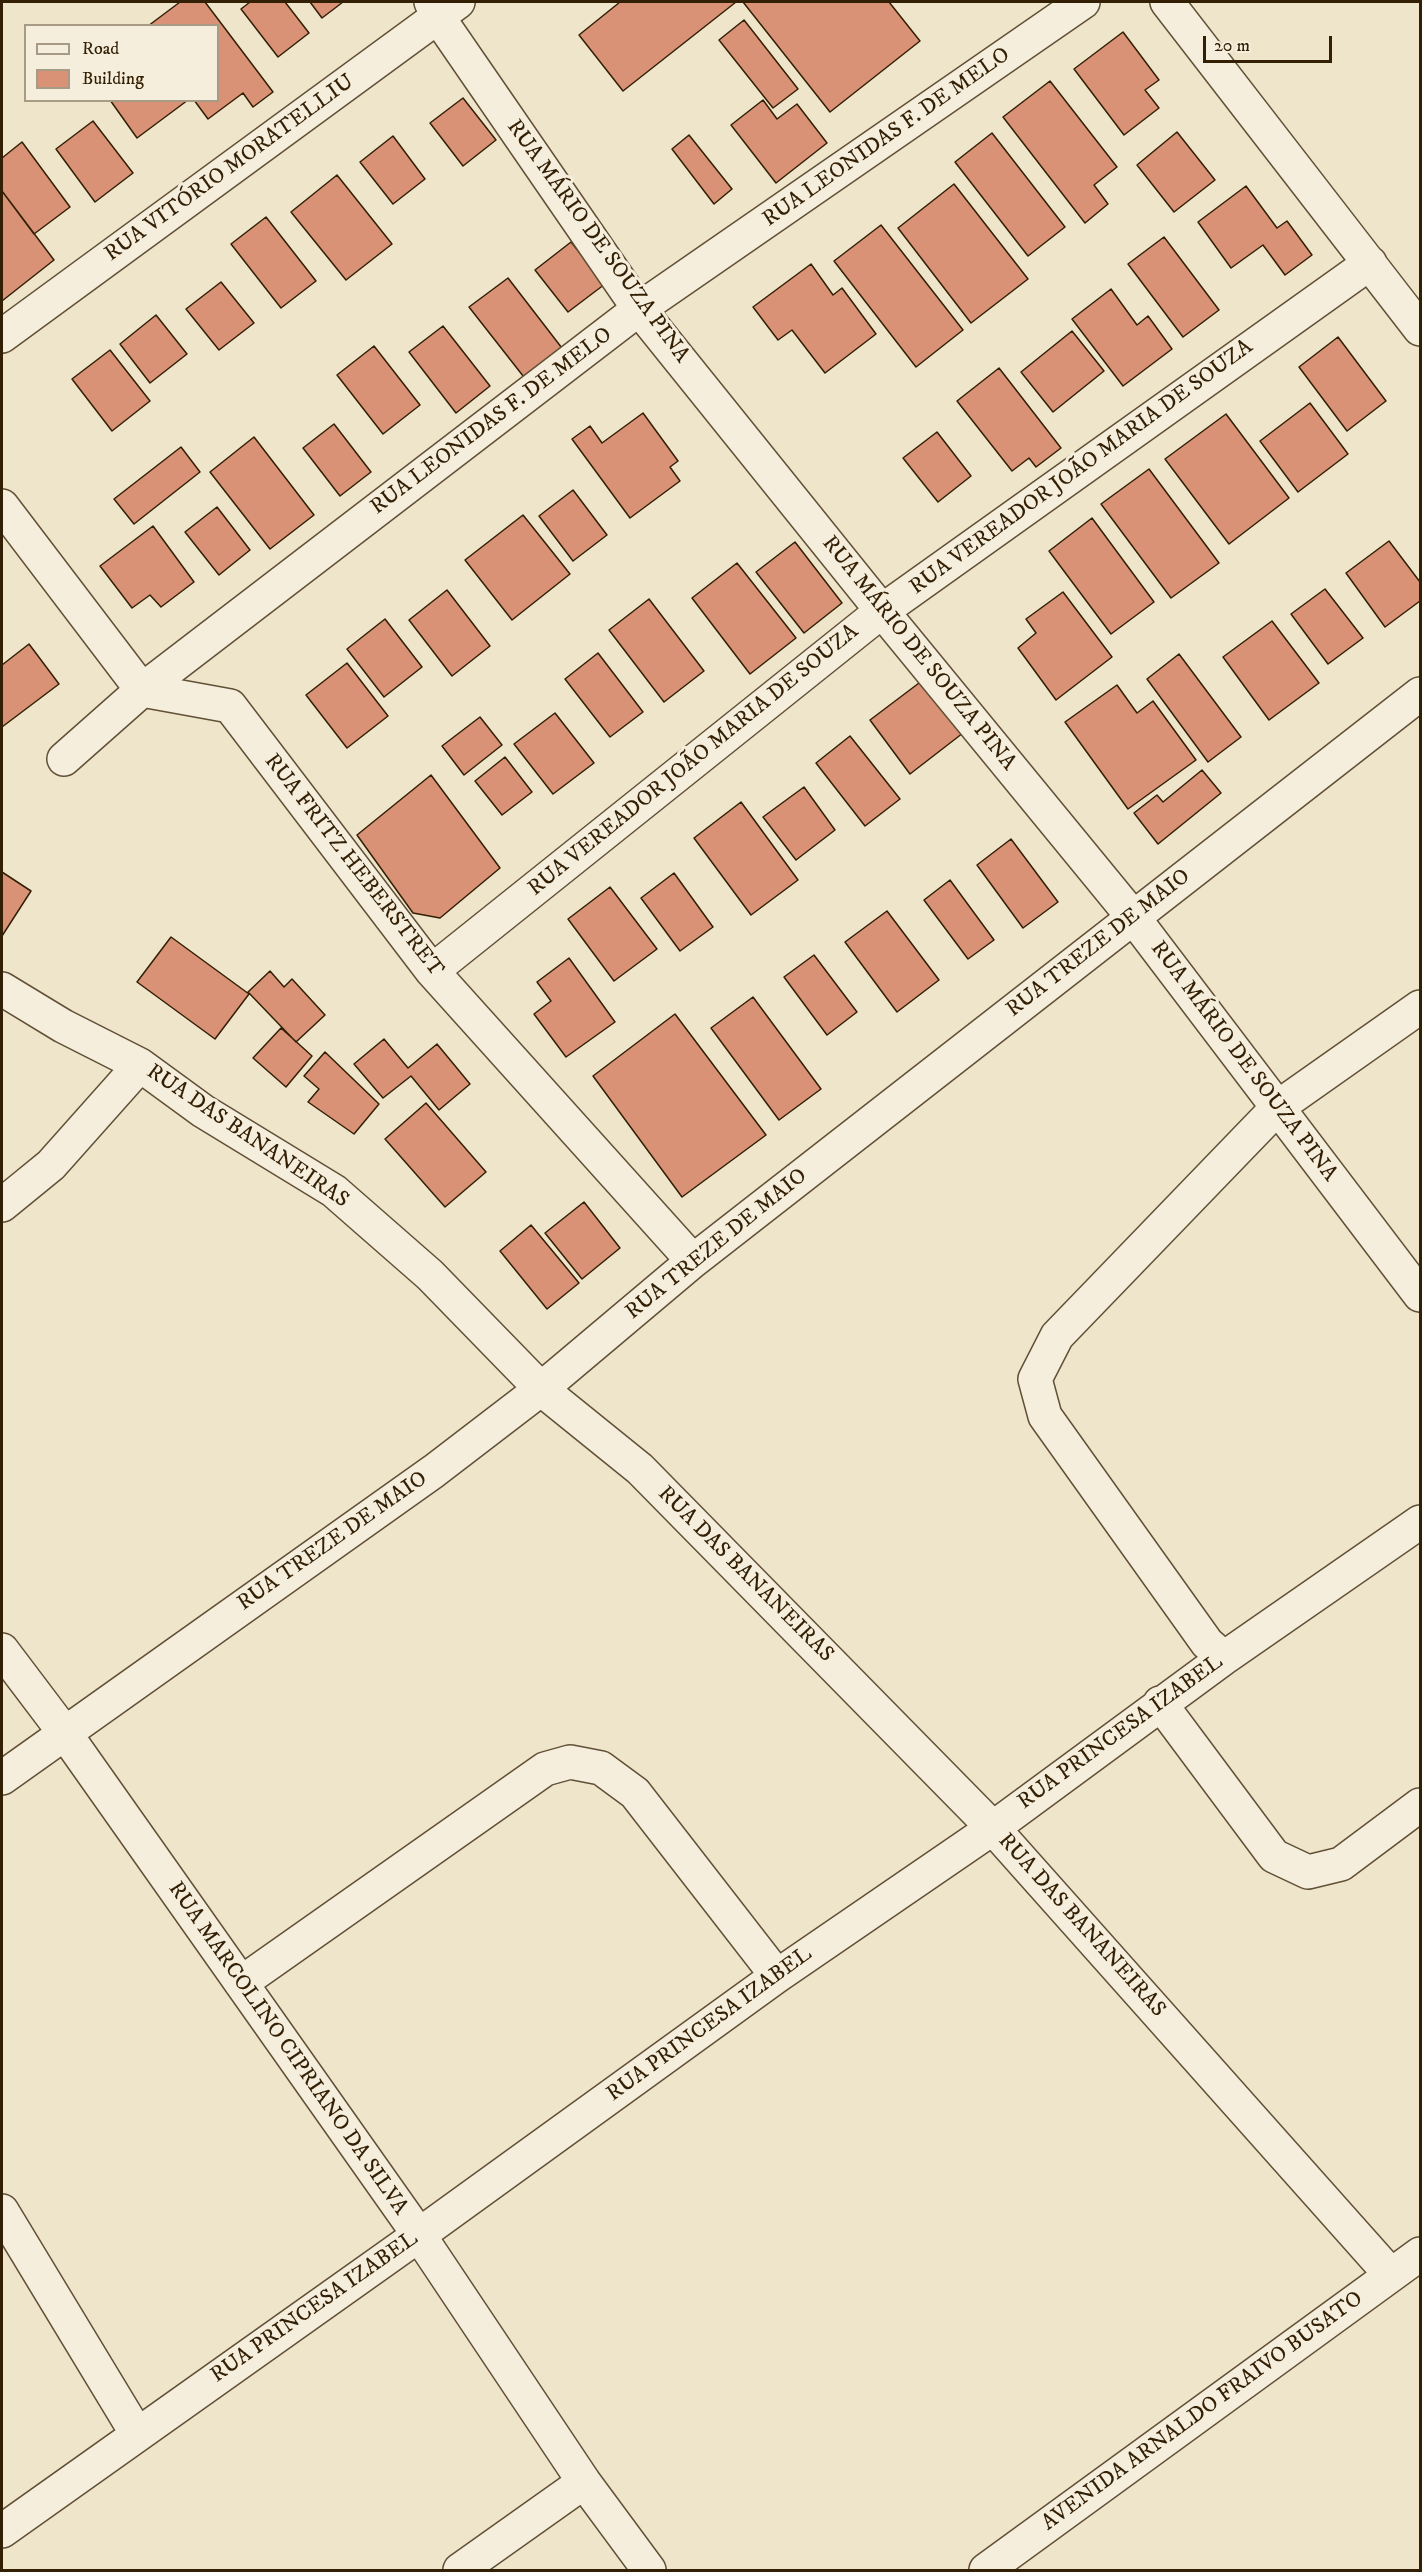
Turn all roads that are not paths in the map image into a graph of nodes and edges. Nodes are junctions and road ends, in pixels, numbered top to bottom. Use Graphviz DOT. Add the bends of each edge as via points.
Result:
graph roads {
  1 [pos="1083,2"];
  2 [pos="1167,2"];
  3 [pos="442,7"];
  4 [pos="1370,263"];
  5 [pos="639,309"];
  6 [pos="1420,329"];
  7 [pos="2,336"];
  8 [pos="2,506"];
  9 [pos="882,611"];
  10 [pos="142,690"];
  11 [pos="1420,694"];
  12 [pos="64,759"];
  13 [pos="1133,917"];
  14 [pos="432,971"];
  15 [pos="2,989"];
  16 [pos="1420,1007"];
  17 [pos="140,1065"];
  18 [pos="1278,1107"];
  19 [pos="2,1205"];
  20 [pos="693,1261"];
  21 [pos="1420,1295"];
  22 [pos="541,1389"];
  23 [pos="1420,1522"];
  24 [pos="2,1650"];
  25 [pos="1224,1658"];
  26 [pos="1160,1703"];
  27 [pos="64,1732"];
  28 [pos="2,1778"];
  29 [pos="1420,1805"];
  30 [pos="993,1828"];
  31 [pos="777,1976"];
  32 [pos="241,1983"];
  33 [pos="2,2211"];
  34 [pos="419,2235"];
  35 [pos="1420,2254"];
  36 [pos="1391,2275"];
  37 [pos="137,2434"];
  38 [pos="584,2482"];
  39 [pos="2,2531"];
  40 [pos="460,2571"];
  41 [pos="649,2571"];
  42 [pos="986,2571"];
  1 -- 5 [label="street, RUA LEONIDAS F. DE MELO"];
  2 -- 4 [label="street"];
  3 -- 5 [label="street, RUA MÁRIO DE SOUZA PINA"];
  3 -- 7 [label="street, RUA VITÓRIO MORATELLIU"];
  4 -- 6 [label="street"];
  4 -- 9 [label="street, RUA VEREADOR JOÃO MARIA DE SOUZA"];
  5 -- 9 [label="street, RUA MÁRIO DE SOUZA PINA"];
  5 -- 10 [label="street, RUA LEONIDAS F. DE MELO"];
  8 -- 10 [label="street"];
  9 -- 13 [label="street, RUA MÁRIO DE SOUZA PINA"];
  9 -- 14 [label="street, RUA VEREADOR JOÃO MARIA DE SOUZA"];
  10 -- 12 [label="street, RUA LEONIDAS F. DE MELO"];
  10 -- 14 [label="street, RUA FRITZ HEBERSTRET" via="230,706"];
  11 -- 13 [label="street, RUA TREZE DE MAIO"];
  13 -- 18 [label="street, RUA MÁRIO DE SOUZA PINA"];
  13 -- 20 [label="street, RUA TREZE DE MAIO"];
  14 -- 20 [label="street, RUA FRITZ HEBERSTRET"];
  15 -- 17 [label="street, RUA DAS BANANEIRAS"];
  16 -- 18 [label="street"];
  17 -- 19 [label="street" via="51,1165"];
  17 -- 22 [label="street, RUA DAS BANANEIRAS" via="203,1111 334,1191 430,1275"];
  18 -- 21 [label="street, RUA MÁRIO DE SOUZA PINA"];
  18 -- 25 [label="street" via="1057,1336 1035,1379 1045,1416 1207,1642"];
  20 -- 22 [label="street, RUA TREZE DE MAIO"];
  22 -- 27 [label="street, RUA TREZE DE MAIO" via="434,1471"];
  22 -- 30 [label="street, RUA DAS BANANEIRAS" via="640,1469"];
  23 -- 25 [label="street, RUA PRINCESA IZABEL"];
  24 -- 27 [label="street, RUA MARCOLINO CIPRIANO DA SILVA"];
  25 -- 26 [label="street, RUA PRINCESA IZABEL"];
  26 -- 29 [label="street" via="1274,1856 1308,1872 1341,1864"];
  26 -- 30 [label="street, RUA PRINCESA IZABEL"];
  27 -- 28 [label="street, RUA TREZE DE MAIO"];
  27 -- 32 [label="street, RUA MARCOLINO CIPRIANO DA SILVA"];
  30 -- 31 [label="street, RUA PRINCESA IZABEL"];
  30 -- 36 [label="street, RUA DAS BANANEIRAS"];
  31 -- 32 [label="street" via="635,1793 601,1768 570,1762 545,1769"];
  31 -- 34 [label="street, RUA PRINCESA IZABEL"];
  32 -- 34 [label="street, RUA MARCOLINO CIPRIANO DA SILVA"];
  33 -- 37 [label="street"];
  34 -- 37 [label="street, RUA PRINCESA IZABEL"];
  34 -- 38 [label="street, RUA MARCOLINO CIPRIANO DA SILVA"];
  35 -- 36 [label="street, AVENIDA ARNALDO FRAIVO BUSATO"];
  36 -- 42 [label="street, AVENIDA ARNALDO FRAIVO BUSATO"];
  37 -- 39 [label="street, RUA PRINCESA IZABEL"];
  38 -- 40 [label="street"];
  38 -- 41 [label="street, RUA MARCOLINO CIPRIANO DA SILVA"];
}
